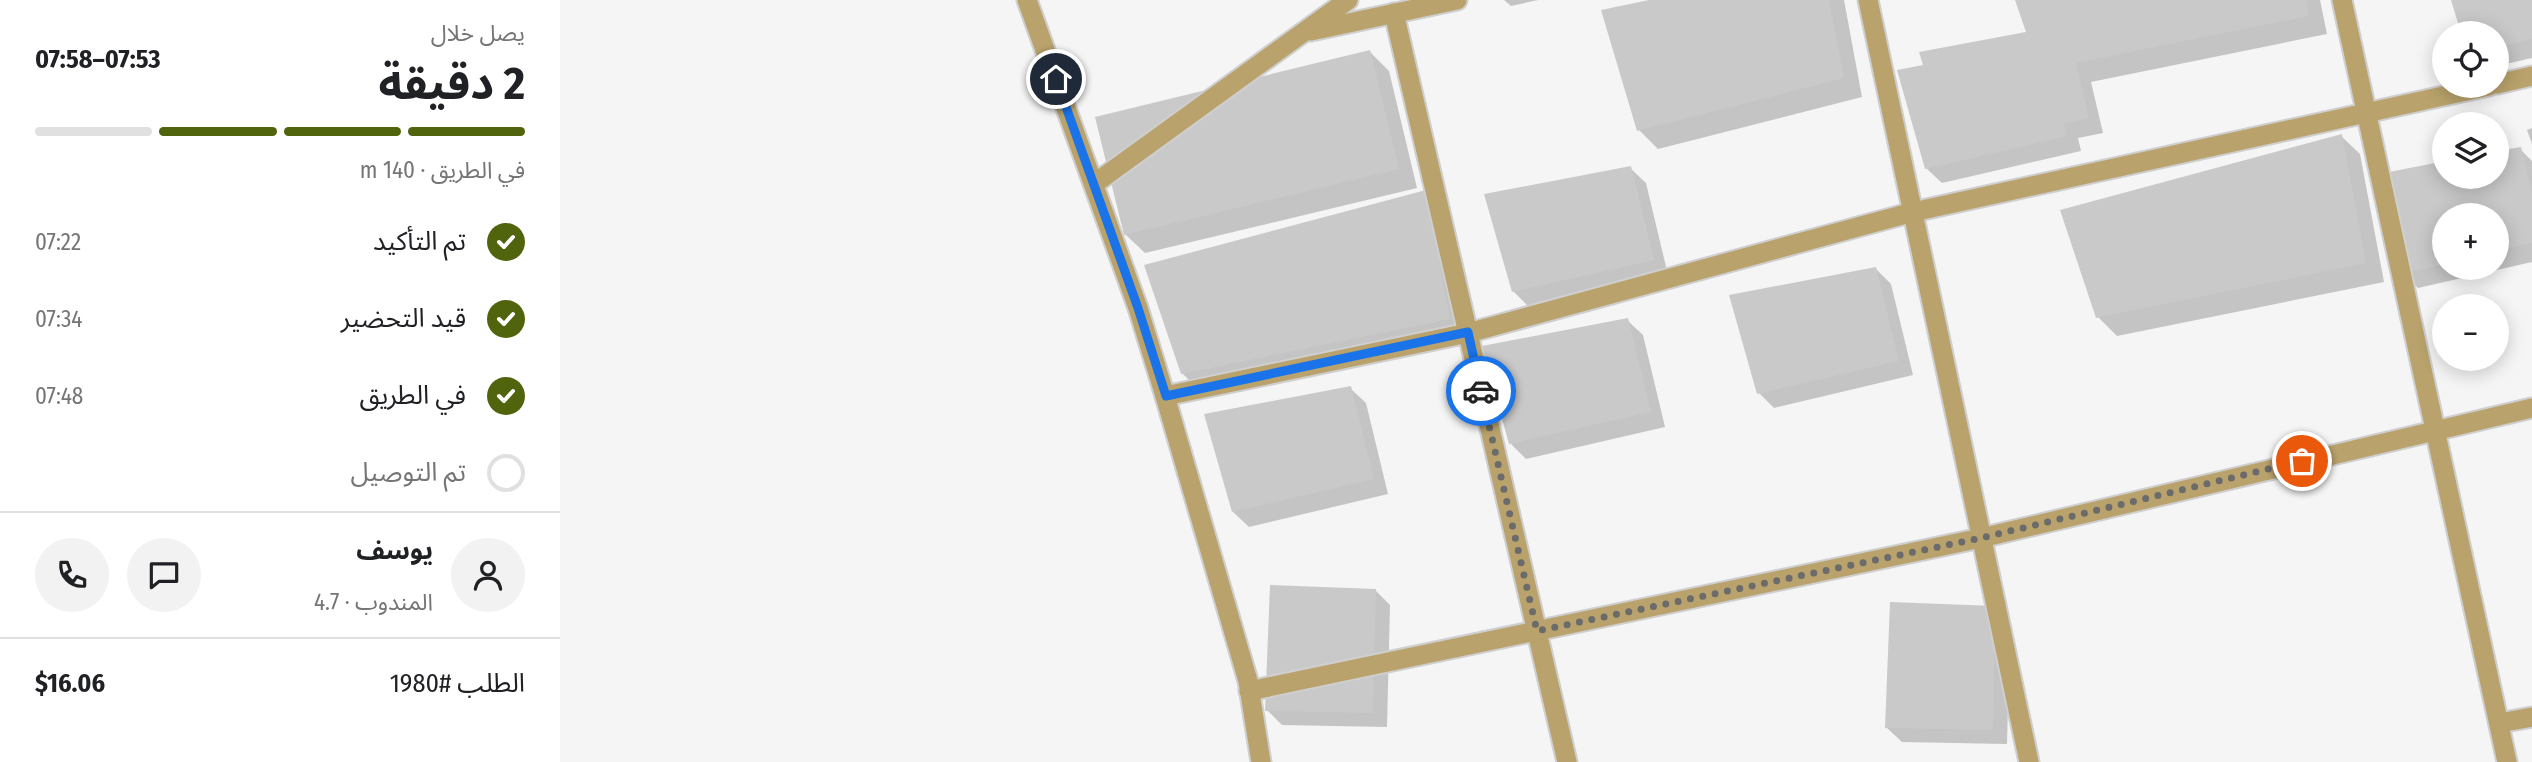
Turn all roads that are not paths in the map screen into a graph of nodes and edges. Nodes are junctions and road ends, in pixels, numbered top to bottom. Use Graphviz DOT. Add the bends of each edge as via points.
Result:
graph roads {
  1 [pos="1027,0"];
  2 [pos="1348,0"];
  3 [pos="1457,0"];
  4 [pos="1868,0"];
  5 [pos="2342,0"];
  6 [pos="1394,13"];
  7 [pos="1300,33"];
  8 [pos="2532,76"];
  9 [pos="2509,81"];
  10 [pos="2434,98"];
  11 [pos="2365,113"];
  12 [pos="1094,184"];
  13 [pos="1913,212"];
  14 [pos="1468,332"];
  15 [pos="1166,396"];
  16 [pos="2532,408"];
  17 [pos="2435,429"];
  18 [pos="1981,538"];
  19 [pos="1537,631"];
  20 [pos="1249,691"];
  21 [pos="2532,717"];
  22 [pos="2499,723"];
  23 [pos="1261,762"];
  24 [pos="1567,762"];
  25 [pos="2029,762"];
  26 [pos="2507,762"];
  1 -- 12 [label="street"];
  2 -- 7 [label="street"];
  3 -- 6 [label="street"];
  4 -- 13 [label="street"];
  5 -- 11 [label="street"];
  6 -- 7 [label="street"];
  6 -- 14 [label="street"];
  7 -- 12 [label="street"];
  8 -- 9 [label="street"];
  10 -- 11 [label="street"];
  11 -- 13 [label="street"];
  11 -- 17 [label="street"];
  12 -- 15 [label="street"];
  13 -- 14 [label="street"];
  13 -- 18 [label="street"];
  14 -- 15 [label="street"];
  14 -- 19 [label="street"];
  15 -- 20 [label="street"];
  16 -- 17 [label="street"];
  17 -- 18 [label="street"];
  17 -- 22 [label="street"];
  18 -- 19 [label="street"];
  18 -- 25 [label="street"];
  19 -- 20 [label="street"];
  19 -- 24 [label="street"];
  20 -- 23 [label="street"];
  21 -- 22 [label="street"];
  22 -- 26 [label="street"];
}
